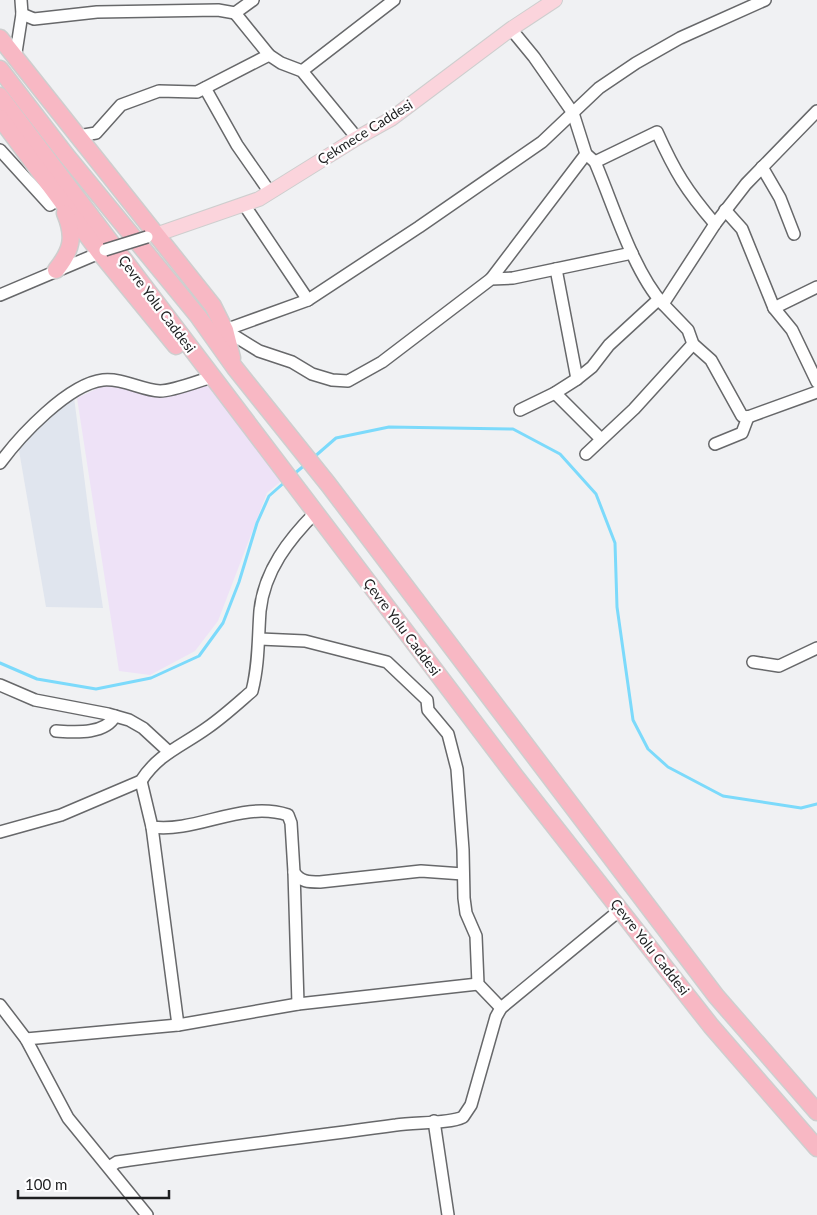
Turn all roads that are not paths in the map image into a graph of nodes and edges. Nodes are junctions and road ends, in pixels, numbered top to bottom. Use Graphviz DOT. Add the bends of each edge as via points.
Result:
graph roads {
  1 [pos="21,0"];
  2 [pos="253,0"];
  3 [pos="394,0"];
  4 [pos="555,0"];
  5 [pos="765,0"];
  6 [pos="186,5"];
  7 [pos="742,5"];
  8 [pos="235,13"];
  9 [pos="22,14"];
  10 [pos="510,29"];
  11 [pos="0,38"];
  12 [pos="269,56"];
  13 [pos="15,58"];
  14 [pos="0,69"];
  15 [pos="302,70"];
  16 [pos="205,88"];
  17 [pos="0,96"];
  18 [pos="817,112"];
  19 [pos="573,113"];
  20 [pos="0,118"];
  21 [pos="78,136"];
  22 [pos="357,138"];
  23 [pos="0,150"];
  24 [pos="586,154"];
  25 [pos="596,162"];
  26 [pos="762,167"];
  27 [pos="269,191"];
  28 [pos="59,199"];
  29 [pos="246,206"];
  30 [pos="725,210"];
  31 [pos="715,224"];
  32 [pos="794,234"];
  33 [pos="152,236"];
  34 [pos="102,251"];
  35 [pos="632,253"];
  36 [pos="556,269"];
  37 [pos="56,270"];
  38 [pos="491,279"];
  39 [pos="817,287"];
  40 [pos="0,295"];
  41 [pos="308,300"];
  42 [pos="661,302"];
  43 [pos="774,308"];
  44 [pos="225,330"];
  45 [pos="693,344"];
  46 [pos="235,368"];
  47 [pos="577,379"];
  48 [pos="215,381"];
  49 [pos="817,382"];
  50 [pos="817,392"];
  51 [pos="554,393"];
  52 [pos="520,410"];
  53 [pos="748,417"];
  54 [pos="601,439"];
  55 [pos="715,444"];
  56 [pos="586,454"];
  57 [pos="0,463"];
  58 [pos="316,512"];
  59 [pos="260,639"];
  60 [pos="817,648"];
  61 [pos="753,662"];
  62 [pos="0,684"];
  63 [pos="115,716"];
  64 [pos="56,731"];
  65 [pos="169,752"];
  66 [pos="141,781"];
  67 [pos="152,827"];
  68 [pos="0,832"];
  69 [pos="294,872"];
  70 [pos="463,874"];
  71 [pos="620,910"];
  72 [pos="478,984"];
  73 [pos="298,1004"];
  74 [pos="0,1005"];
  75 [pos="501,1008"];
  76 [pos="178,1025"];
  77 [pos="26,1039"];
  78 [pos="817,1112"];
  79 [pos="434,1121"];
  80 [pos="817,1148"];
  81 [pos="109,1168"];
  82 [pos="147,1215"];
  83 [pos="448,1215"];
  1 -- 9 [label="street"];
  2 -- 8 [label="street"];
  3 -- 15 [label="street"];
  4 -- 10 [label="main road, Çekmece Caddesi"];
  5 -- 7 [label="street"];
  6 -- 8 [label="street"];
  6 -- 9 [label="street" via="34,19"];
  7 -- 19 [label="street" via="636,63 599,88"];
  8 -- 12 [label="street"];
  9 -- 13 [label="street"];
  10 -- 19 [label="street"];
  10 -- 22 [label="main road, Çekmece Caddesi" via="391,119"];
  11 -- 13 [label="highway"];
  12 -- 15 [label="street"];
  12 -- 16 [label="street"];
  13 -- 21 [label="highway"];
  14 -- 46 [label="highway, Çevre Yolu Caddesi" via="198,316"];
  15 -- 22 [label="street"];
  16 -- 21 [label="street" via="197,92 159,90 121,105 96,133"];
  16 -- 27 [label="street"];
  17 -- 48 [label="highway, Çevre Yolu Caddesi"];
  18 -- 26 [label="street"];
  19 -- 24 [label="street"];
  19 -- 41 [label="street" via="542,142"];
  20 -- 28 [label="highway"];
  21 -- 33 [label="highway"];
  22 -- 27 [label="main road, Çekmece Caddesi"];
  23 -- 28 [label="street" via="50,205"];
  24 -- 25 [label="street"];
  24 -- 38 [label="street"];
  25 -- 31 [label="street" via="657,132 682,183"];
  25 -- 35 [label="street"];
  26 -- 30 [label="street"];
  26 -- 32 [label="street" via="780,198"];
  27 -- 29 [label="main road, Çekmece Caddesi"];
  28 -- 34 [label="highway"];
  28 -- 37 [label="highway" via="69,222 72,242"];
  29 -- 33 [label="main road, Çekmece Caddesi"];
  29 -- 41 [label="street"];
  30 -- 31 [label="street"];
  30 -- 43 [label="street" via="742,229"];
  31 -- 42 [label="street"];
  33 -- 34 [label="street, bridge"];
  33 -- 44 [label="highway" via="213,306"];
  34 -- 37 [label="street"];
  34 -- 48 [label="highway" via="175,345"];
  35 -- 36 [label="street"];
  35 -- 42 [label="street" via="652,293"];
  36 -- 38 [label="street"];
  36 -- 47 [label="street"];
  37 -- 40 [label="street"];
  38 -- 44 [label="street" via="382,362 348,381 312,374 292,362 259,351"];
  39 -- 43 [label="street"];
  41 -- 44 [label="street"];
  42 -- 45 [label="street" via="688,330"];
  42 -- 47 [label="street" via="609,345 592,367"];
  43 -- 49 [label="street" via="792,330"];
  44 -- 46 [label="highway"];
  45 -- 53 [label="street" via="712,360 742,416"];
  45 -- 54 [label="street" via="634,409"];
  46 -- 78 [label="highway, Çevre Yolu Caddesi" via="328,484 716,996"];
  47 -- 51 [label="street"];
  48 -- 57 [label="street" via="160,391 102,380 78,390 31,426"];
  48 -- 58 [label="highway, Çevre Yolu Caddesi"];
  50 -- 53 [label="street"];
  51 -- 52 [label="street"];
  51 -- 54 [label="street"];
  53 -- 55 [label="street" via="742,432"];
  54 -- 56 [label="street"];
  58 -- 59 [label="street" via="280,553 268,578 260,610"];
  58 -- 71 [label="highway, Çevre Yolu Caddesi"];
  59 -- 65 [label="street" via="252,691 208,728"];
  59 -- 70 [label="street" via="305,641 388,662 427,700 428,710 448,734 457,769"];
  60 -- 61 [label="street" via="779,666"];
  62 -- 63 [label="street" via="35,700"];
  63 -- 64 [label="street" via="108,725 90,730"];
  63 -- 65 [label="street" via="143,728"];
  65 -- 66 [label="street" via="149,769"];
  66 -- 67 [label="street"];
  66 -- 68 [label="street" via="61,815"];
  67 -- 69 [label="street" via="166,829 223,816 272,810 280,812 288,815 291,823"];
  67 -- 76 [label="street"];
  69 -- 70 [label="street" via="297,878 306,882 421,871"];
  69 -- 73 [label="street"];
  70 -- 72 [label="street" via="466,912 476,936"];
  71 -- 75 [label="street"];
  71 -- 80 [label="highway, Çevre Yolu Caddesi" via="712,1026"];
  72 -- 73 [label="street"];
  72 -- 75 [label="street"];
  73 -- 76 [label="street"];
  74 -- 77 [label="street"];
  75 -- 79 [label="street" via="468,1111 459,1119"];
  76 -- 77 [label="street"];
  77 -- 81 [label="street" via="68,1118"];
  79 -- 81 [label="street" via="224,1146 117,1162"];
  79 -- 83 [label="street"];
  81 -- 82 [label="street"];
}
